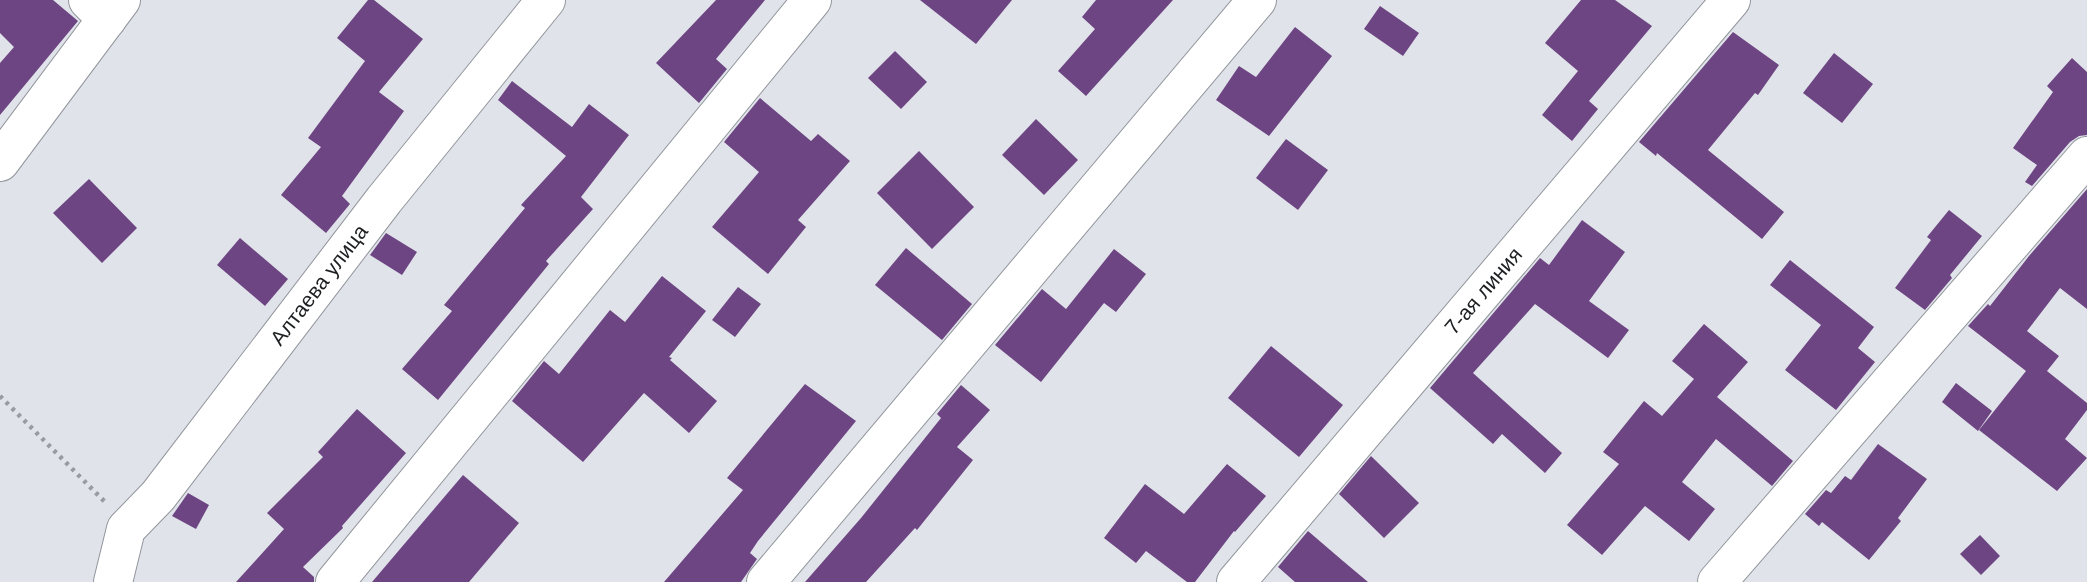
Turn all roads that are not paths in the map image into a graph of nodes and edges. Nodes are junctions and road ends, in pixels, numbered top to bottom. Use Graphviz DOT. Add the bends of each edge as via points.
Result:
graph roads {
  1 [pos="547,0"];
  2 [pos="812,0"];
  3 [pos="1257,0"];
  4 [pos="1731,0"];
  5 [pos="105,6"];
  6 [pos="2087,156"];
  7 [pos="0,162"];
  8 [pos="113,582"];
  9 [pos="335,582"];
  10 [pos="766,582"];
  11 [pos="1236,582"];
  12 [pos="1717,582"];
  1 -- 8 [label="street, Алтаева улица" via="384,200 158,496 125,529"];
  2 -- 9 [label="street"];
  3 -- 10 [label="street"];
  4 -- 11 [label="street, 7-ая линия"];
  5 -- 7 [label="street"];
  6 -- 12 [label="street"];
}
